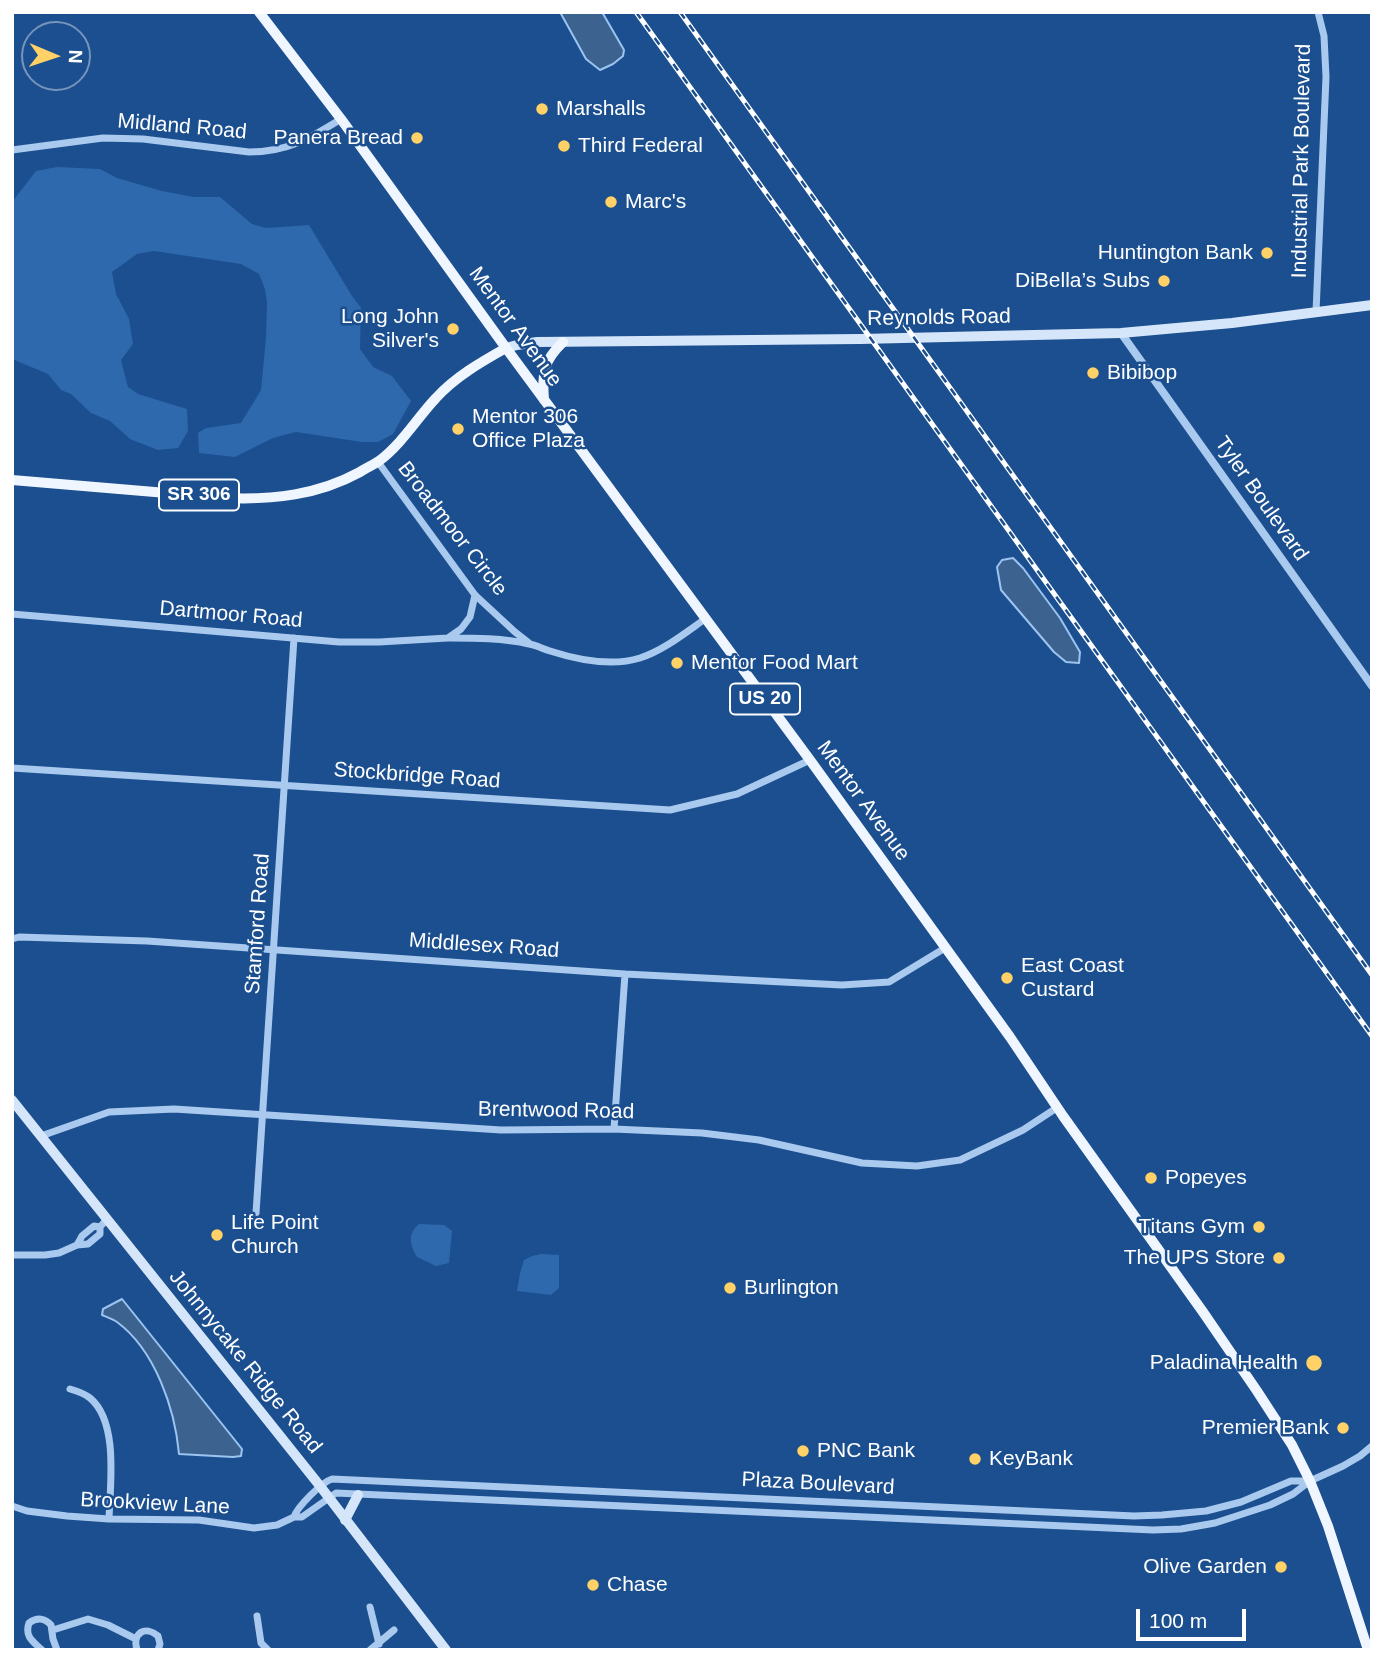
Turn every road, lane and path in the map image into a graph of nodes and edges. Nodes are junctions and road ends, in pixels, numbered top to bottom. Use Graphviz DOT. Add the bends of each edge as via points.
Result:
graph roads {
  1 [pos="259,12"];
  2 [pos="1318,12"];
  3 [pos="341,119"];
  4 [pos="12,150"];
  5 [pos="1372,305"];
  6 [pos="1316,312"];
  7 [pos="1121,333"];
  8 [pos="563,342"];
  9 [pos="506,348"];
  10 [pos="544,400"];
  11 [pos="378,462"];
  12 [pos="12,480"];
  13 [pos="475,595"];
  14 [pos="12,614"];
  15 [pos="705,619"];
  16 [pos="294,638"];
  17 [pos="448,638"];
  18 [pos="530,644"];
  19 [pos="1372,686"];
  20 [pos="810,760"];
  21 [pos="12,768"];
  22 [pos="284,785"];
  23 [pos="12,939"];
  24 [pos="945,948"];
  25 [pos="274,949"];
  26 [pos="625,974"];
  27 [pos="12,1100"];
  28 [pos="1058,1107"];
  29 [pos="262,1114"];
  30 [pos="614,1129"];
  31 [pos="41,1136"];
  32 [pos="256,1213"];
  33 [pos="104,1223"];
  34 [pos="12,1255"];
  35 [pos="70,1389"];
  36 [pos="1372,1446"];
  37 [pos="1310,1481"];
  38 [pos="320,1486"];
  39 [pos="358,1495"];
  40 [pos="329,1498"];
  41 [pos="12,1506"];
  42 [pos="294,1517"];
  43 [pos="109,1519"];
  44 [pos="345,1520"];
  45 [pos="370,1607"];
  46 [pos="257,1616"];
  47 [pos="53,1630"];
  48 [pos="394,1630"];
  49 [pos="136,1639"];
  50 [pos="379,1644"];
  51 [pos="42,1650"];
  52 [pos="57,1650"];
  53 [pos="137,1650"];
  54 [pos="158,1650"];
  55 [pos="268,1650"];
  56 [pos="370,1650"];
  57 [pos="446,1650"];
  58 [pos="1368,1650"];
  1 -- 3 [label="main road, Mentor Avenue / US 20"];
  2 -- 6 [label="street, Industrial Park Boulevard" via="1326,77"];
  3 -- 4 [label="street, Midland Road" via="297,144 265,152 103,138"];
  3 -- 9 [label="main road, Mentor Avenue / US 20"];
  5 -- 6 [label="main road, Reynolds Road / SR 306"];
  6 -- 7 [label="main road, Reynolds Road / SR 306"];
  7 -- 8 [label="main road, Reynolds Road / SR 306"];
  7 -- 19 [label="street, Tyler Boulevard"];
  8 -- 9 [label="main road, Reynolds Road / SR 306"];
  8 -- 10 [label="main road" via="545,364"];
  9 -- 10 [label="main road, Mentor Avenue / US 20"];
  9 -- 11 [label="main road, SR 306" via="446,388"];
  10 -- 15 [label="main road, Mentor Avenue / US 20"];
  11 -- 12 [label="main road, SR 306" via="313,492 257,499"];
  11 -- 13 [label="street, Broadmoor Circle"];
  13 -- 17 [label="street" via="470,617"];
  13 -- 18 [label="street, Broadmoor Circle"];
  14 -- 16 [label="street, Dartmoor Road"];
  15 -- 18 [label="street, Dartmoor Road" via="659,649 626,660 584,661"];
  15 -- 20 [label="main road, Mentor Avenue / US 20"];
  16 -- 17 [label="street, Dartmoor Road" via="360,642"];
  16 -- 22 [label="street, Stamford Road"];
  17 -- 18 [label="street, Dartmoor Road"];
  20 -- 22 [label="street, Stockbridge Road" via="737,794 670,810"];
  20 -- 24 [label="main road, Mentor Avenue / US 20"];
  21 -- 22 [label="street, Stockbridge Road"];
  22 -- 25 [label="street, Stamford Road"];
  23 -- 25 [label="street, Middlesex Road"];
  24 -- 26 [label="street, Middlesex Road" via="890,982 866,984"];
  24 -- 28 [label="main road, Mentor Avenue / US 20"];
  25 -- 26 [label="street, Middlesex Road"];
  25 -- 29 [label="street, Stamford Road"];
  26 -- 30 [label="street"];
  27 -- 31 [label="main road, Johnnycake Ridge Road"];
  28 -- 30 [label="street, Brentwood Road" via="1023,1130 960,1160 917,1167 862,1163 736,1137"];
  28 -- 37 [label="main road, Mentor Avenue / US 20" via="1257,1391"];
  29 -- 30 [label="street, Brentwood Road" via="501,1130"];
  29 -- 31 [label="street, Brentwood Road" via="174,1109 109,1112"];
  29 -- 32 [label="street, Stamford Road"];
  31 -- 33 [label="main road, Johnnycake Ridge Road"];
  33 -- 34 [label="street" via="88,1244 53,1254"];
  33 -- 38 [label="main road, Johnnycake Ridge Road"];
  35 -- 43 [label="street" via="91,1399 106,1428 111,1463"];
  36 -- 37 [label="street, Plaza Boulevard"];
  37 -- 38 [label="street, Plaza Boulevard" via="1291,1481 1206,1511 1162,1516 332,1479"];
  37 -- 39 [label="street, Plaza Boulevard" via="1293,1494 1235,1517 1153,1530"];
  37 -- 58 [label="main road, Mentor Avenue / US 20"];
  38 -- 40 [label="main road, Johnnycake Ridge Road"];
  38 -- 42 [label="street" via="296,1508"];
  39 -- 40 [label="street, Plaza Boulevard" via="336,1493"];
  39 -- 44 [label="main road"];
  40 -- 42 [label="street, Brookview Lane" via="302,1517"];
  40 -- 44 [label="main road, Johnnycake Ridge Road"];
  41 -- 43 [label="street, Brookview Lane"];
  42 -- 43 [label="street, Brookview Lane" via="254,1528 199,1520"];
  44 -- 57 [label="main road, Johnnycake Ridge Road"];
  45 -- 50 [label="street"];
  46 -- 55 [label="street" via="261,1643"];
  47 -- 49 [label="street" via="88,1619"];
  47 -- 51 [label="street" via="45,1620 29,1623 30,1639"];
  47 -- 52 [label="street"];
  48 -- 50 [label="street"];
  49 -- 53 [label="street"];
  49 -- 54 [label="street" via="144,1631 152,1631 160,1640"];
  50 -- 56 [label="street"];
}
